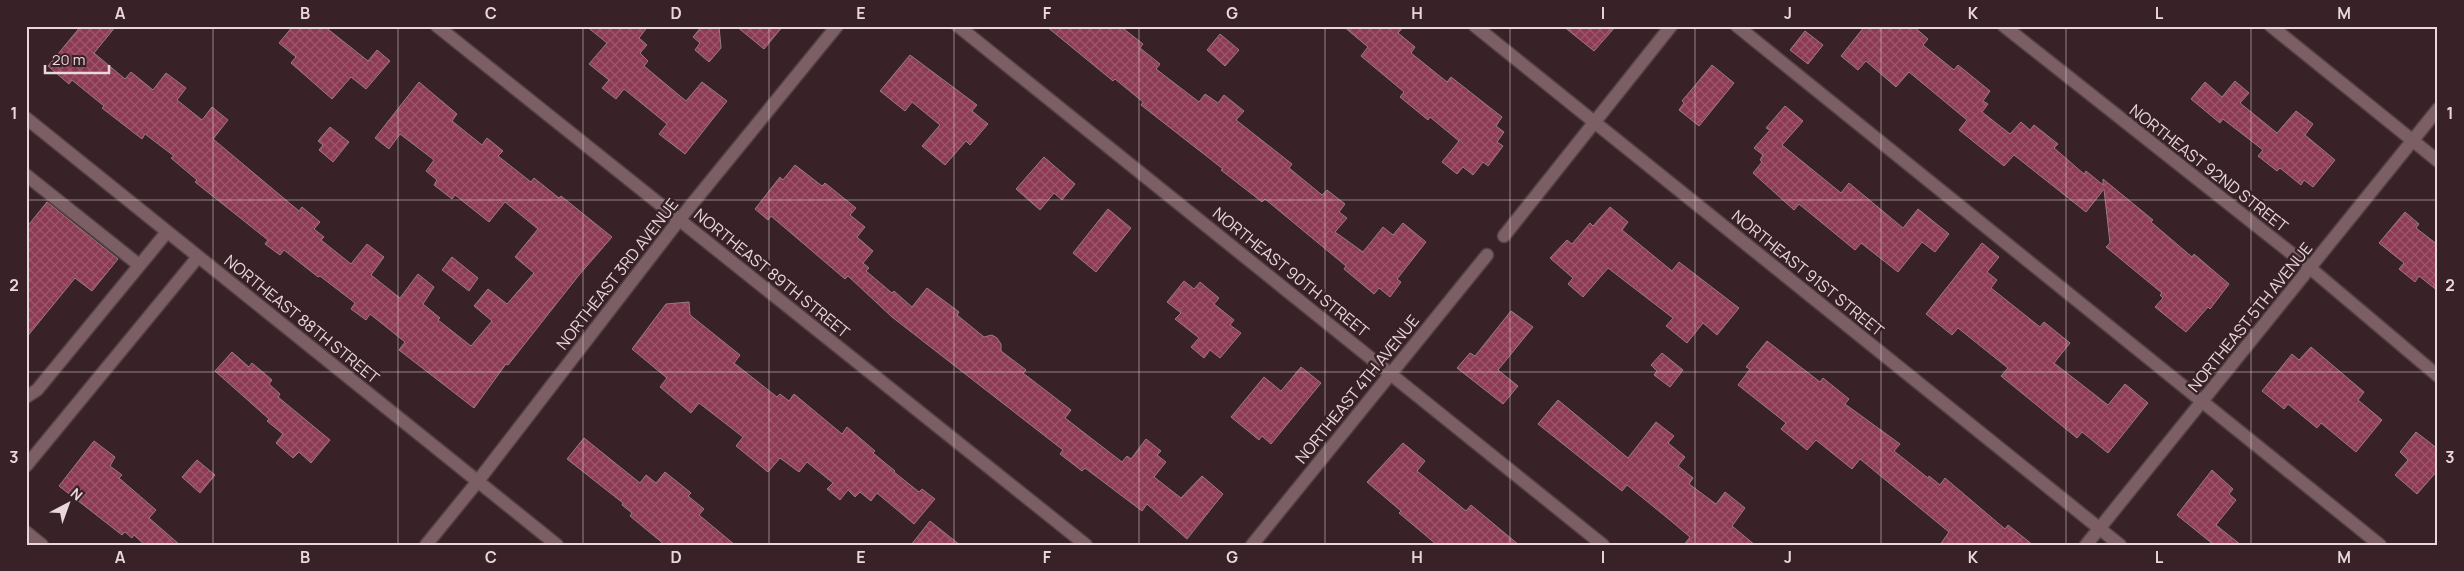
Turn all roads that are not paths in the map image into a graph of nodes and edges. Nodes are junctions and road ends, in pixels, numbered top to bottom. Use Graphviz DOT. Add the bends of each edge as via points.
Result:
graph roads {
  1 [pos="437,26"];
  2 [pos="837,26"];
  3 [pos="958,26"];
  4 [pos="1475,26"];
  5 [pos="1671,26"];
  6 [pos="1737,26"];
  7 [pos="2004,26"];
  8 [pos="2271,26"];
  9 [pos="2438,109"];
  10 [pos="26,118"];
  11 [pos="1595,122"];
  12 [pos="2412,140"];
  13 [pos="2438,161"];
  14 [pos="26,175"];
  15 [pos="679,220"];
  16 [pos="167,232"];
  17 [pos="1504,236"];
  18 [pos="1487,255"];
  19 [pos="198,257"];
  20 [pos="139,265"];
  21 [pos="2310,268"];
  22 [pos="1391,373"];
  23 [pos="2438,376"];
  24 [pos="26,397"];
  25 [pos="2202,401"];
  26 [pos="26,466"];
  27 [pos="478,481"];
  28 [pos="2099,528"];
  29 [pos="26,532"];
  30 [pos="42,545"];
  31 [pos="426,545"];
  32 [pos="557,545"];
  33 [pos="1086,545"];
  34 [pos="1252,545"];
  35 [pos="1604,545"];
  36 [pos="2086,545"];
  37 [pos="2120,545"];
  38 [pos="2380,545"];
  1 -- 15 [label="street, NORTHEAST 89TH STREET"];
  2 -- 15 [label="street, NORTHEAST 3RD AVENUE"];
  3 -- 22 [label="street, NORTHEAST 90TH STREET"];
  4 -- 11 [label="street, NORTHEAST 91ST STREET"];
  5 -- 11 [label="street"];
  6 -- 25 [label="street"];
  7 -- 21 [label="street, NORTHEAST 92ND STREET"];
  8 -- 12 [label="street"];
  9 -- 12 [label="street, NORTHEAST 5TH AVENUE"];
  10 -- 16 [label="street, NORTHEAST 88TH STREET"];
  11 -- 17 [label="street"];
  11 -- 28 [label="street, NORTHEAST 91ST STREET"];
  12 -- 13 [label="street"];
  12 -- 21 [label="street, NORTHEAST 5TH AVENUE"];
  14 -- 20 [label="street"];
  15 -- 27 [label="street, NORTHEAST 3RD AVENUE"];
  15 -- 33 [label="street, NORTHEAST 89TH STREET"];
  16 -- 19 [label="street, NORTHEAST 88TH STREET"];
  16 -- 20 [label="street"];
  18 -- 22 [label="street, NORTHEAST 4TH AVENUE"];
  19 -- 26 [label="street"];
  19 -- 27 [label="street, NORTHEAST 88TH STREET"];
  20 -- 24 [label="street" via="37,390"];
  21 -- 23 [label="street, NORTHEAST 92ND STREET"];
  21 -- 25 [label="street, NORTHEAST 5TH AVENUE"];
  22 -- 34 [label="street, NORTHEAST 4TH AVENUE"];
  22 -- 35 [label="street, NORTHEAST 90TH STREET"];
  25 -- 28 [label="street, NORTHEAST 5TH AVENUE"];
  25 -- 38 [label="street"];
  27 -- 31 [label="street, NORTHEAST 3RD AVENUE"];
  27 -- 32 [label="street, NORTHEAST 88TH STREET"];
  28 -- 36 [label="street, NORTHEAST 5TH AVENUE"];
  28 -- 37 [label="street, NORTHEAST 91ST STREET"];
  29 -- 30 [label="street"];
}
